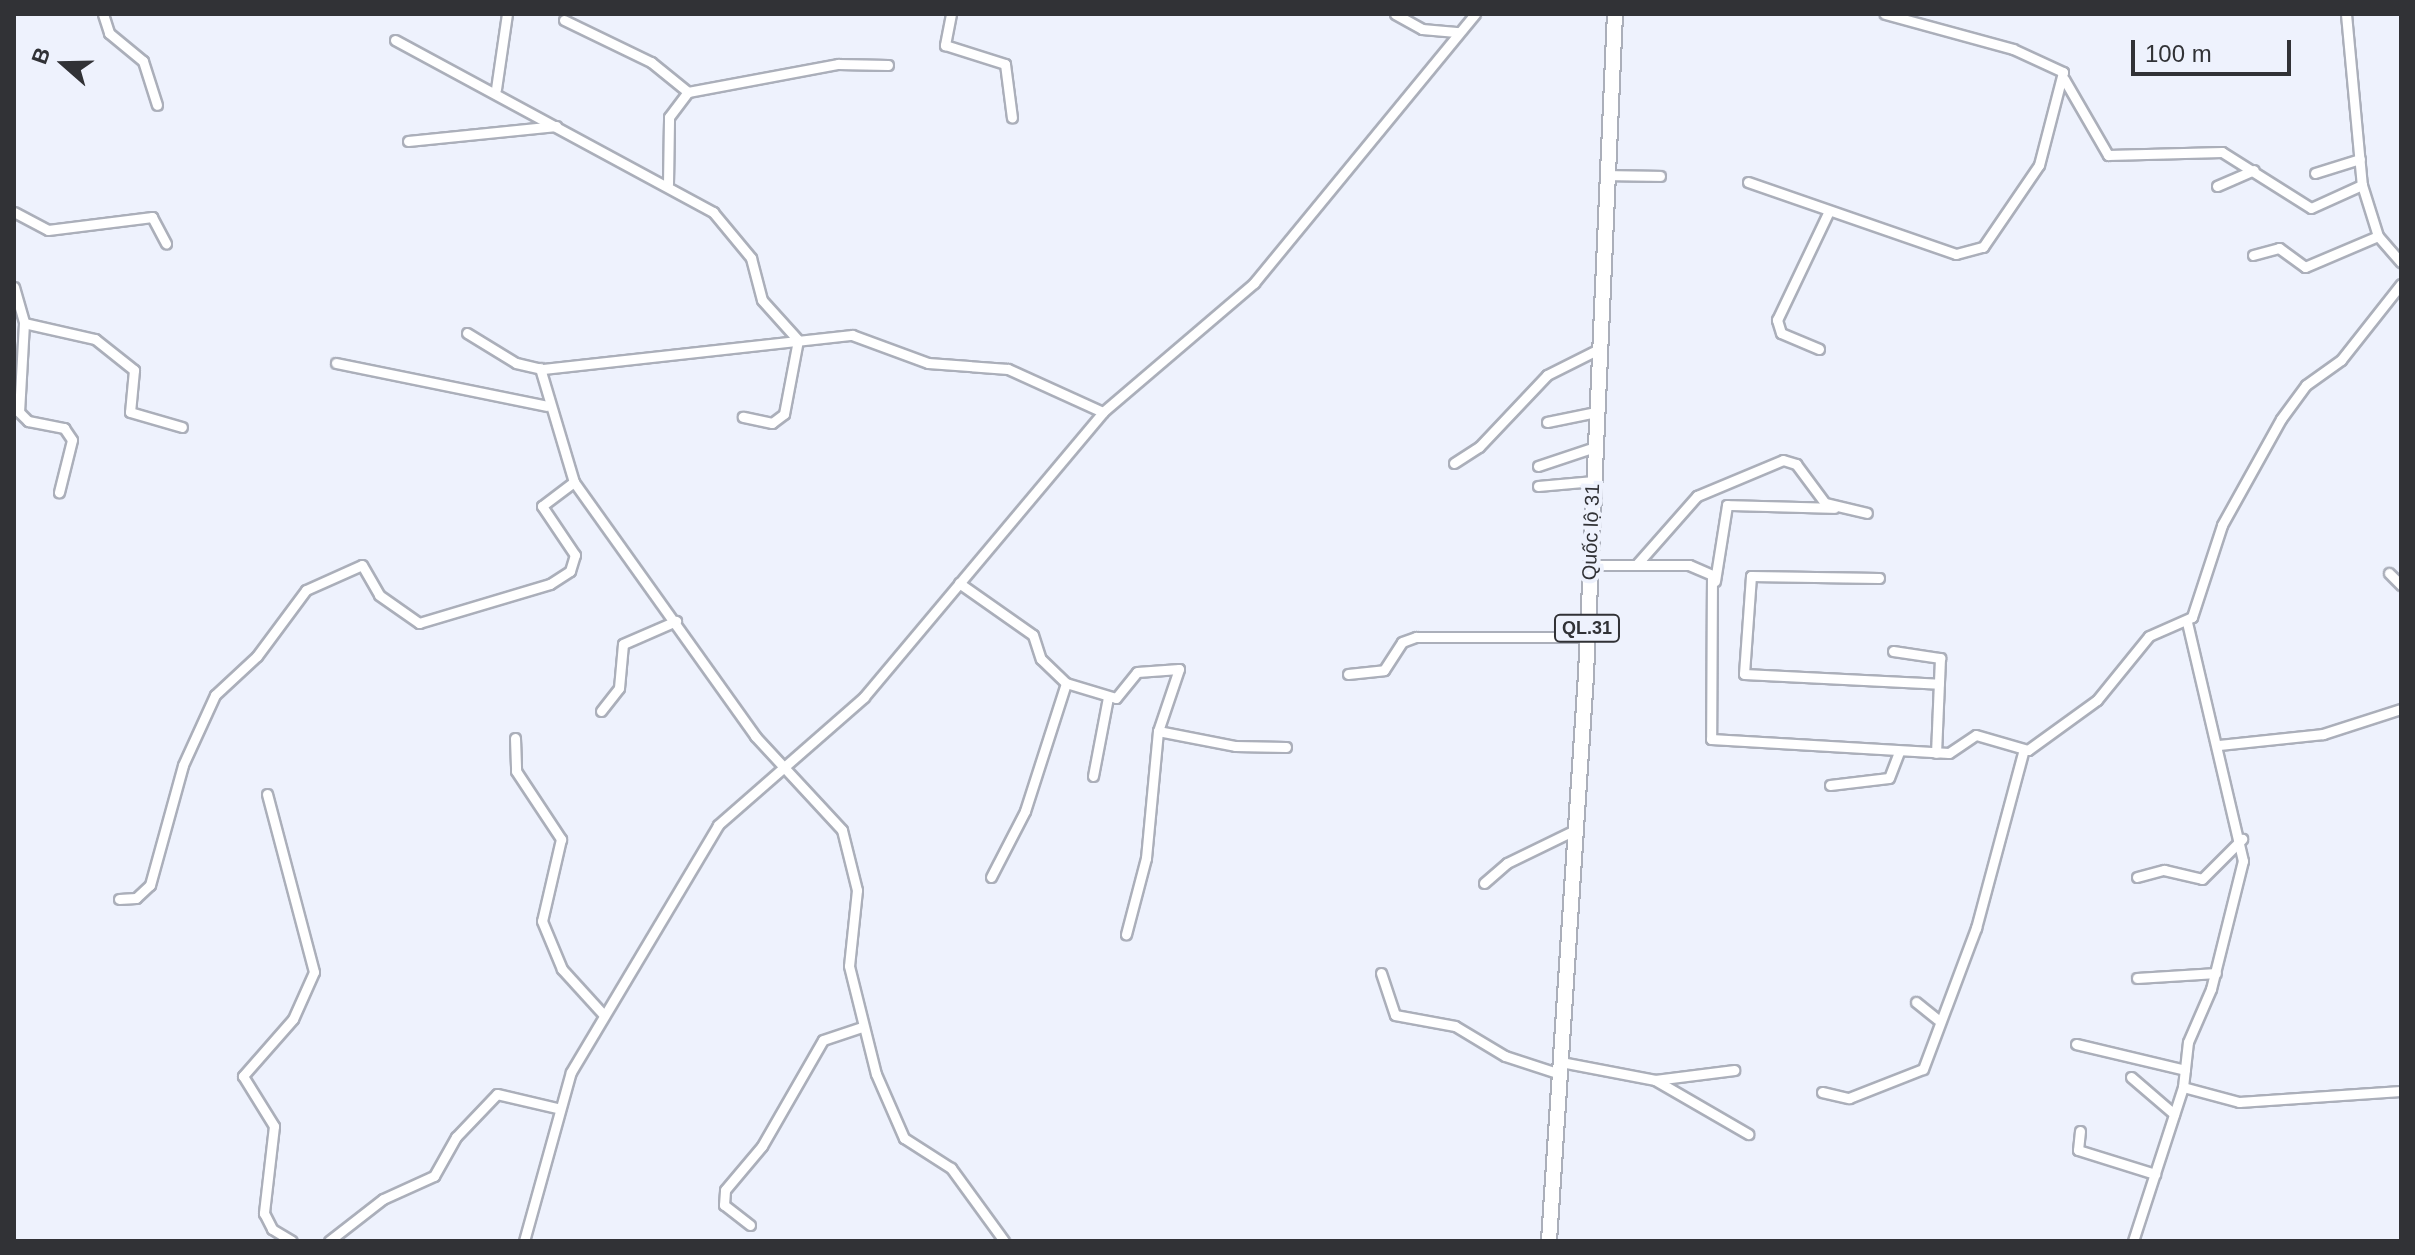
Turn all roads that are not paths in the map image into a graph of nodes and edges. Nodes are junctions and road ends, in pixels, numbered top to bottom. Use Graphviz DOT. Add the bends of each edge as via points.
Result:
graph roads {
  1 [pos="103,14"];
  2 [pos="507,14"];
  3 [pos="951,14"];
  4 [pos="1395,14"];
  5 [pos="1475,14"];
  6 [pos="1615,14"];
  7 [pos="1885,14"];
  8 [pos="2346,14"];
  9 [pos="564,20"];
  10 [pos="1459,32"];
  11 [pos="395,40"];
  12 [pos="888,65"];
  13 [pos="2064,79"];
  14 [pos="496,89"];
  15 [pos="688,92"];
  16 [pos="157,105"];
  17 [pos="1012,118"];
  18 [pos="556,126"];
  19 [pos="408,141"];
  20 [pos="2360,159"];
  21 [pos="2254,170"];
  22 [pos="2315,173"];
  23 [pos="1607,175"];
  24 [pos="1660,176"];
  25 [pos="1748,182"];
  26 [pos="668,184"];
  27 [pos="2362,185"];
  28 [pos="2217,186"];
  29 [pos="1829,211"];
  30 [pos="14,212"];
  31 [pos="2378,236"];
  32 [pos="166,243"];
  33 [pos="2253,255"];
  34 [pos="2401,262"];
  35 [pos="2401,284"];
  36 [pos="14,287"];
  37 [pos="24,323"];
  38 [pos="467,333"];
  39 [pos="798,340"];
  40 [pos="1599,349"];
  41 [pos="1819,349"];
  42 [pos="336,363"];
  43 [pos="540,368"];
  44 [pos="547,406"];
  45 [pos="1103,412"];
  46 [pos="1596,412"];
  47 [pos="743,417"];
  48 [pos="1547,422"];
  49 [pos="182,427"];
  50 [pos="1595,447"];
  51 [pos="1454,463"];
  52 [pos="1538,466"];
  53 [pos="1594,481"];
  54 [pos="574,482"];
  55 [pos="1538,486"];
  56 [pos="59,492"];
  57 [pos="1834,508"];
  58 [pos="1867,513"];
  59 [pos="1637,564"];
  60 [pos="1590,565"];
  61 [pos="2389,573"];
  62 [pos="1879,578"];
  63 [pos="959,583"];
  64 [pos="1714,584"];
  65 [pos="2401,585"];
  66 [pos="676,621"];
  67 [pos="2187,623"];
  68 [pos="1587,637"];
  69 [pos="1893,651"];
  70 [pos="1348,674"];
  71 [pos="1066,683"];
  72 [pos="1939,684"];
  73 [pos="1108,697"];
  74 [pos="2401,709"];
  75 [pos="601,711"];
  76 [pos="1158,731"];
  77 [pos="515,738"];
  78 [pos="2219,745"];
  79 [pos="1286,747"];
  80 [pos="1899,752"];
  81 [pos="2023,752"];
  82 [pos="1936,753"];
  83 [pos="784,768"];
  84 [pos="1093,776"];
  85 [pos="1830,785"];
  86 [pos="267,794"];
  87 [pos="1575,830"];
  88 [pos="2242,839"];
  89 [pos="991,877"];
  90 [pos="2137,877"];
  91 [pos="1484,883"];
  92 [pos="119,899"];
  93 [pos="1126,934"];
  94 [pos="1381,973"];
  95 [pos="2216,973"];
  96 [pos="2137,978"];
  97 [pos="1916,1002"];
  98 [pos="603,1014"];
  99 [pos="1937,1019"];
  100 [pos="862,1027"];
  101 [pos="2076,1044"];
  102 [pos="1557,1069"];
  103 [pos="1734,1070"];
  104 [pos="2185,1070"];
  105 [pos="2131,1077"];
  106 [pos="1655,1080"];
  107 [pos="2183,1087"];
  108 [pos="2401,1091"];
  109 [pos="1822,1092"];
  110 [pos="557,1108"];
  111 [pos="2174,1114"];
  112 [pos="2080,1131"];
  113 [pos="1748,1134"];
  114 [pos="2155,1174"];
  115 [pos="750,1225"];
  116 [pos="292,1241"];
  117 [pos="329,1241"];
  118 [pos="524,1241"];
  119 [pos="1004,1241"];
  120 [pos="1549,1241"];
  121 [pos="2133,1241"];
  1 -- 16 [label="street" via="109,33 143,61"];
  2 -- 14 [label="street"];
  3 -- 17 [label="street" via="942,37 948,47 1005,64"];
  4 -- 10 [label="street" via="1422,29"];
  5 -- 10 [label="street"];
  6 -- 23 [label="highway, Quốc lộ 31 / QL.31"];
  7 -- 13 [label="street" via="2050,62"];
  8 -- 20 [label="street"];
  9 -- 15 [label="street" via="651,62"];
  10 -- 45 [label="street" via="1254,283"];
  11 -- 14 [label="street"];
  12 -- 15 [label="street" via="838,64"];
  13 -- 21 [label="street" via="2108,155 2206,149"];
  13 -- 29 [label="street" via="2039,165 1977,252 1956,254"];
  14 -- 18 [label="street"];
  15 -- 26 [label="street" via="669,117"];
  18 -- 19 [label="street"];
  18 -- 26 [label="street"];
  20 -- 22 [label="street"];
  20 -- 27 [label="street"];
  21 -- 27 [label="street" via="2311,208"];
  21 -- 28 [label="street"];
  23 -- 24 [label="street"];
  23 -- 40 [label="highway, Quốc lộ 31 / QL.31"];
  25 -- 29 [label="street"];
  26 -- 39 [label="street" via="707,206 744,248 762,300"];
  27 -- 31 [label="street"];
  29 -- 41 [label="street" via="1777,320 1781,333"];
  30 -- 32 [label="street" via="48,230 152,217"];
  31 -- 33 [label="street" via="2305,267 2279,248"];
  31 -- 34 [label="street"];
  35 -- 67 [label="street" via="2341,360 2306,385 2281,419 2222,525"];
  36 -- 37 [label="street"];
  37 -- 49 [label="street" via="95,339 134,370 130,412"];
  37 -- 56 [label="street" via="19,412 28,421 64,428 72,440"];
  38 -- 43 [label="street"];
  39 -- 43 [label="street"];
  39 -- 45 [label="street" via="852,335 928,363 1008,369"];
  39 -- 47 [label="street" via="784,414 772,423"];
  40 -- 46 [label="highway, Quốc lộ 31 / QL.31"];
  40 -- 51 [label="street" via="1547,375 1479,447"];
  42 -- 44 [label="street"];
  43 -- 44 [label="street"];
  44 -- 54 [label="street"];
  45 -- 63 [label="street"];
  46 -- 48 [label="street"];
  46 -- 50 [label="highway, Quốc lộ 31 / QL.31"];
  50 -- 52 [label="street"];
  50 -- 53 [label="highway, Quốc lộ 31 / QL.31"];
  53 -- 55 [label="street"];
  53 -- 60 [label="highway, Quốc lộ 31 / QL.31"];
  54 -- 66 [label="street"];
  54 -- 92 [label="street" via="542,506 575,555 570,571 550,584 419,623 379,595 362,565 306,590 257,656 215,695 183,765 150,885 136,898"];
  57 -- 58 [label="street"];
  57 -- 59 [label="street" via="1796,464 1783,460 1697,496"];
  57 -- 64 [label="street" via="1727,505"];
  59 -- 60 [label="street"];
  59 -- 64 [label="street" via="1705,569"];
  60 -- 68 [label="highway, Quốc lộ 31 / QL.31"];
  61 -- 65 [label="street"];
  62 -- 72 [label="street" via="1751,576 1744,674"];
  63 -- 71 [label="street" via="1033,635 1041,659"];
  63 -- 83 [label="street" via="864,697"];
  64 -- 80 [label="street" via="1711,739"];
  66 -- 75 [label="street" via="623,644 619,688"];
  66 -- 83 [label="street"];
  67 -- 78 [label="street"];
  67 -- 81 [label="street" via="2149,636 2097,700"];
  68 -- 70 [label="street" via="1416,637 1402,642 1384,670"];
  68 -- 87 [label="highway, Quốc lộ 31 / QL.31"];
  69 -- 72 [label="street" via="1937,655"];
  71 -- 73 [label="street"];
  71 -- 89 [label="street" via="1025,811"];
  72 -- 82 [label="street"];
  73 -- 76 [label="street" via="1121,696 1137,672 1178,667"];
  73 -- 84 [label="street"];
  74 -- 78 [label="street" via="2323,734"];
  76 -- 79 [label="street" via="1235,746"];
  76 -- 93 [label="street" via="1146,858"];
  77 -- 98 [label="street" via="516,771 561,839 542,921 562,969"];
  78 -- 88 [label="street"];
  80 -- 82 [label="street"];
  80 -- 85 [label="street" via="1889,778"];
  81 -- 82 [label="street" via="1976,735 1956,751"];
  81 -- 99 [label="street" via="1976,928"];
  83 -- 98 [label="street" via="718,825"];
  83 -- 100 [label="street" via="847,839 857,890 848,956"];
  86 -- 116 [label="street" via="314,972 293,1019 243,1076 274,1126 264,1213 272,1229"];
  87 -- 91 [label="street" via="1507,863"];
  87 -- 102 [label="highway, Quốc lộ 31 / QL.31"];
  88 -- 90 [label="street" via="2202,879 2164,870"];
  88 -- 95 [label="street"];
  94 -- 102 [label="street" via="1395,1015 1455,1026 1505,1056"];
  95 -- 96 [label="street"];
  95 -- 104 [label="street" via="2193,1025"];
  97 -- 99 [label="street"];
  98 -- 110 [label="street"];
  99 -- 109 [label="street" via="1917,1075 1849,1098"];
  100 -- 115 [label="street" via="823,1040 762,1146 725,1190 724,1205"];
  100 -- 119 [label="street" via="898,1131 951,1168"];
  101 -- 104 [label="street"];
  102 -- 106 [label="street"];
  102 -- 120 [label="highway, Quốc lộ 31 / QL.31"];
  103 -- 106 [label="street"];
  104 -- 107 [label="street"];
  105 -- 111 [label="street"];
  106 -- 113 [label="street"];
  107 -- 108 [label="street" via="2239,1102"];
  107 -- 111 [label="street"];
  110 -- 117 [label="street" via="497,1094 456,1137 434,1176 383,1199"];
  110 -- 118 [label="street"];
  111 -- 114 [label="street"];
  112 -- 114 [label="street" via="2078,1150"];
  114 -- 121 [label="street"];
}
